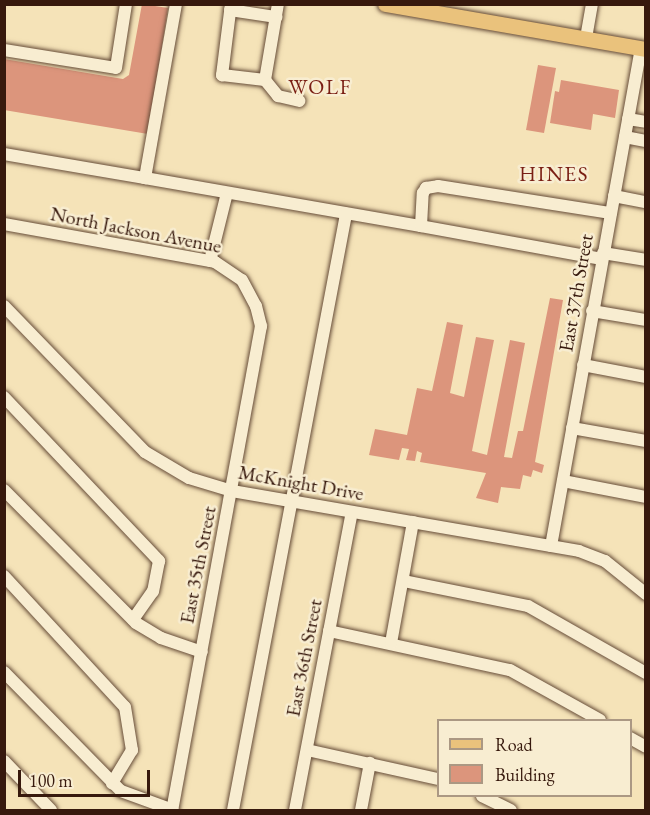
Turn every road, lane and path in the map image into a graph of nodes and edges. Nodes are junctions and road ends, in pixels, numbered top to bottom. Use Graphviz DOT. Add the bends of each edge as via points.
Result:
graph roads {
  1 [pos="126,4"];
  2 [pos="176,4"];
  3 [pos="385,4"];
  4 [pos="592,4"];
  5 [pos="231,8"];
  6 [pos="452,10"];
  7 [pos="277,11"];
  8 [pos="586,38"];
  9 [pos="643,48"];
  10 [pos="4,51"];
  11 [pos="265,80"];
  12 [pos="299,101"];
  13 [pos="628,119"];
  14 [pos="645,122"];
  15 [pos="625,137"];
  16 [pos="645,141"];
  17 [pos="4,154"];
  18 [pos="145,178"];
  19 [pos="227,194"];
  20 [pos="614,196"];
  21 [pos="645,202"];
  22 [pos="611,213"];
  23 [pos="346,214"];
  24 [pos="4,224"];
  25 [pos="421,226"];
  26 [pos="603,256"];
  27 [pos="645,260"];
  28 [pos="210,261"];
  29 [pos="4,306"];
  30 [pos="592,311"];
  31 [pos="645,320"];
  32 [pos="261,326"];
  33 [pos="583,365"];
  34 [pos="645,377"];
  35 [pos="4,397"];
  36 [pos="572,428"];
  37 [pos="645,441"];
  38 [pos="563,481"];
  39 [pos="4,490"];
  40 [pos="232,491"];
  41 [pos="645,497"];
  42 [pos="293,502"];
  43 [pos="352,512"];
  44 [pos="413,522"];
  45 [pos="551,546"];
  46 [pos="4,576"];
  47 [pos="404,581"];
  48 [pos="645,594"];
  49 [pos="133,620"];
  50 [pos="329,631"];
  51 [pos="391,643"];
  52 [pos="202,652"];
  53 [pos="4,672"];
  54 [pos="645,673"];
  55 [pos="598,719"];
  56 [pos="632,739"];
  57 [pos="645,747"];
  58 [pos="307,750"];
  59 [pos="4,761"];
  60 [pos="370,762"];
  61 [pos="437,778"];
  62 [pos="112,783"];
  63 [pos="486,797"];
  64 [pos="51,810"];
  65 [pos="172,810"];
  66 [pos="233,810"];
  67 [pos="295,810"];
  68 [pos="361,810"];
  69 [pos="511,810"];
  1 -- 10 [label="street" via="116,68"];
  2 -- 18 [label="street"];
  3 -- 6 [label="main road"];
  4 -- 8 [label="street"];
  5 -- 7 [label="street"];
  5 -- 11 [label="street" via="222,75"];
  6 -- 8 [label="main road"];
  7 -- 11 [label="street"];
  8 -- 9 [label="main road"];
  9 -- 13 [label="street, East 37th Street"];
  11 -- 12 [label="street" via="278,96"];
  13 -- 14 [label="street"];
  13 -- 15 [label="street, East 37th Street"];
  15 -- 16 [label="street"];
  15 -- 20 [label="street, East 37th Street"];
  17 -- 18 [label="street"];
  18 -- 19 [label="street"];
  19 -- 23 [label="street"];
  19 -- 28 [label="street"];
  20 -- 21 [label="street"];
  20 -- 22 [label="street, East 37th Street"];
  22 -- 25 [label="street" via="438,186 426,188 423,193"];
  22 -- 26 [label="street, East 37th Street"];
  23 -- 25 [label="street"];
  23 -- 42 [label="street"];
  24 -- 28 [label="street, North Jackson Avenue"];
  25 -- 26 [label="street"];
  26 -- 27 [label="street"];
  26 -- 30 [label="street, East 37th Street"];
  28 -- 32 [label="street, North Jackson Avenue" via="242,280 256,306"];
  29 -- 40 [label="street, McKnight Drive" via="150,456 189,478"];
  30 -- 31 [label="street"];
  30 -- 33 [label="street, East 37th Street"];
  32 -- 40 [label="street, East 35th Street"];
  33 -- 34 [label="street"];
  33 -- 36 [label="street, East 37th Street"];
  35 -- 49 [label="street" via="159,561 153,591"];
  36 -- 37 [label="street"];
  36 -- 38 [label="street, East 37th Street"];
  38 -- 41 [label="street"];
  38 -- 45 [label="street, East 37th Street"];
  39 -- 49 [label="street"];
  40 -- 42 [label="street, McKnight Drive"];
  40 -- 52 [label="street, East 35th Street"];
  42 -- 43 [label="street, McKnight Drive"];
  42 -- 66 [label="street"];
  43 -- 44 [label="street, McKnight Drive"];
  43 -- 50 [label="street, East 36th Street"];
  44 -- 45 [label="street, McKnight Drive"];
  44 -- 47 [label="street"];
  45 -- 48 [label="street, McKnight Drive" via="604,561"];
  46 -- 62 [label="street" via="124,706 132,750"];
  47 -- 51 [label="street"];
  47 -- 54 [label="street" via="528,606"];
  49 -- 52 [label="street" via="161,638"];
  50 -- 51 [label="street"];
  50 -- 58 [label="street, East 36th Street"];
  51 -- 55 [label="street" via="510,670"];
  52 -- 65 [label="street, East 35th Street"];
  53 -- 62 [label="street"];
  56 -- 57 [label="street"];
  58 -- 60 [label="street"];
  58 -- 67 [label="street, East 36th Street"];
  59 -- 64 [label="street"];
  60 -- 61 [label="street"];
  60 -- 68 [label="street"];
  62 -- 65 [label="street" via="136,799"];
  63 -- 69 [label="street"];
}
